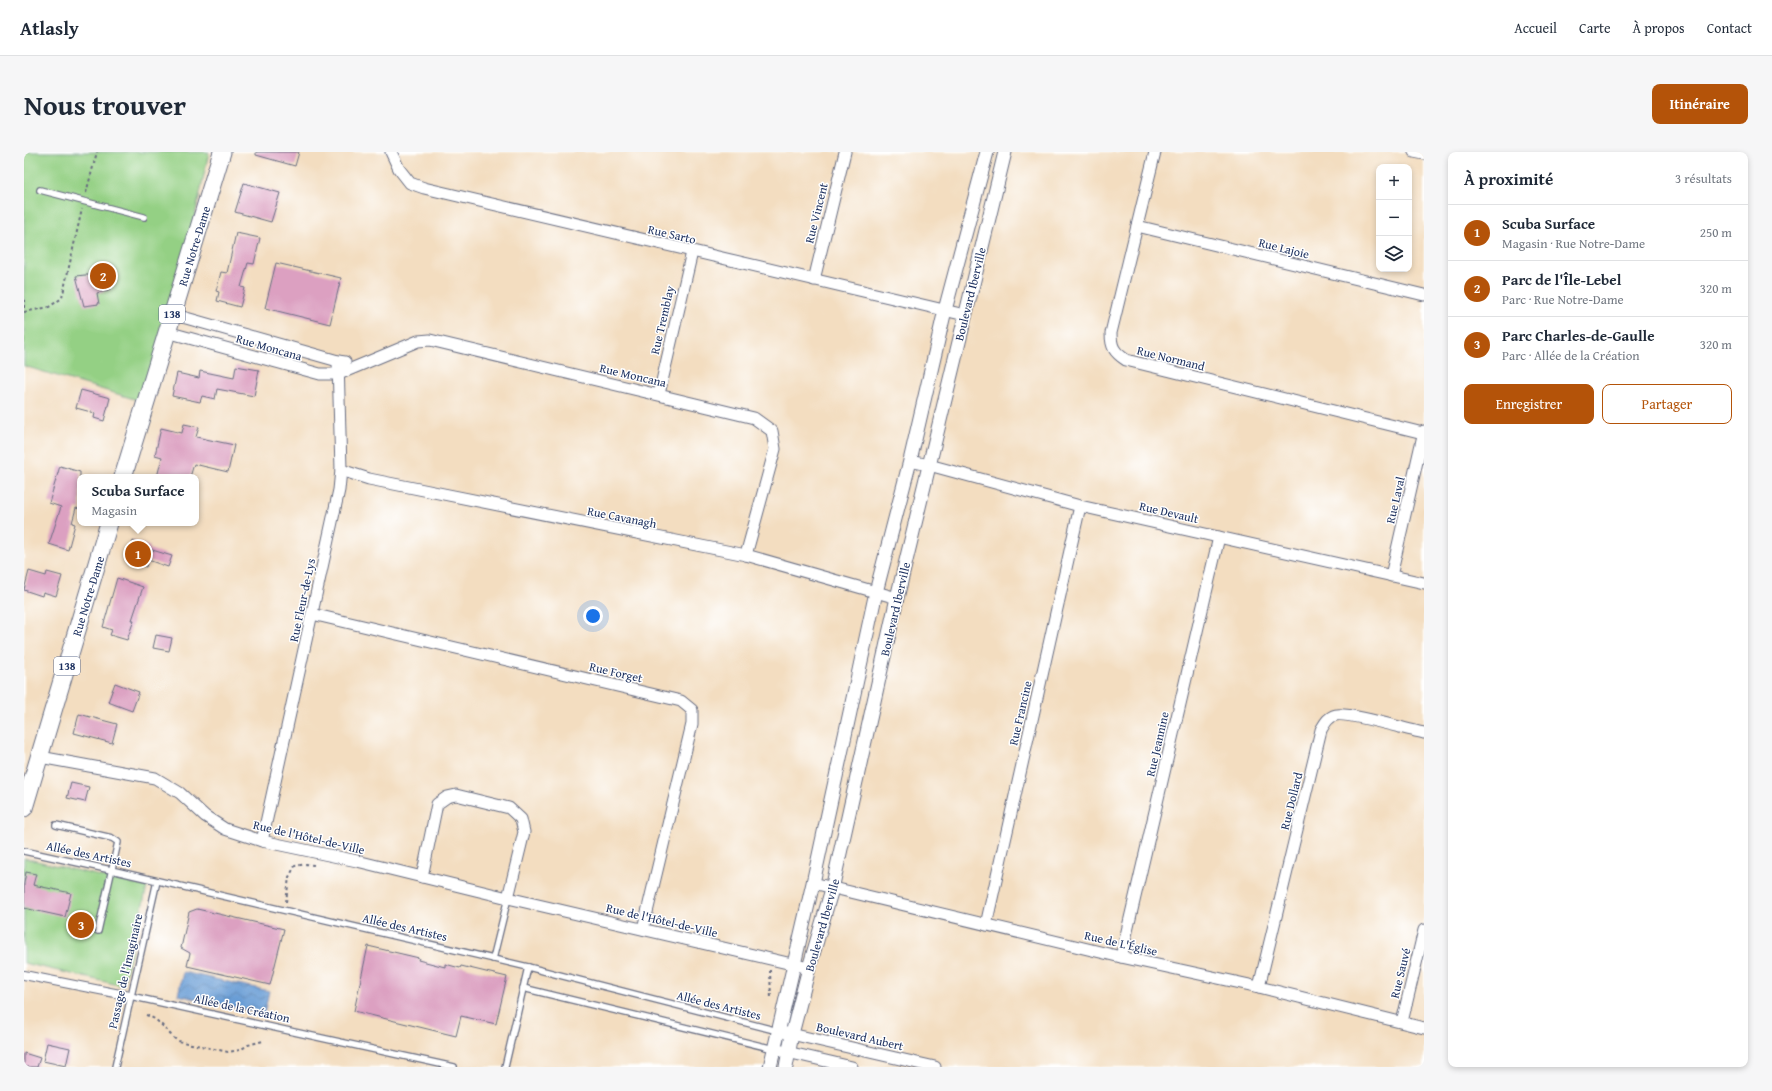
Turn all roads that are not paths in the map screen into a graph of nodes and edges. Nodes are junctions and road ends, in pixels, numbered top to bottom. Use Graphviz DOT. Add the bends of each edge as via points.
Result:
graph roads {
  1 [pos="222,152"];
  2 [pos="391,152"];
  3 [pos="844,152"];
  4 [pos="987,152"];
  5 [pos="1005,152"];
  6 [pos="1155,152"];
  7 [pos="1414,152"];
  8 [pos="1424,154"];
  9 [pos="40,190"];
  10 [pos="144,217"];
  11 [pos="1137,226"];
  12 [pos="692,252"];
  13 [pos="814,280"];
  14 [pos="1424,295"];
  15 [pos="945,310"];
  16 [pos="172,314"];
  17 [pos="965,315"];
  18 [pos="168,332"];
  19 [pos="338,361"];
  20 [pos="362,363"];
  21 [pos="339,374"];
  22 [pos="659,394"];
  23 [pos="1424,432"];
  24 [pos="910,461"];
  25 [pos="929,465"];
  26 [pos="341,470"];
  27 [pos="124,474"];
  28 [pos="1080,506"];
  29 [pos="109,526"];
  30 [pos="1219,537"];
  31 [pos="746,555"];
  32 [pos="1391,576"];
  33 [pos="1424,583"];
  34 [pos="876,592"];
  35 [pos="897,598"];
  36 [pos="312,614"];
  37 [pos="1424,733"];
  38 [pos="40,756"];
  39 [pos="24,808"];
  40 [pos="56,825"];
  41 [pos="262,841"];
  42 [pos="24,851"];
  43 [pos="111,870"];
  44 [pos="422,877"];
  45 [pos="157,881"];
  46 [pos="813,883"];
  47 [pos="832,889"];
  48 [pos="508,898"];
  49 [pos="986,925"];
  50 [pos="643,929"];
  51 [pos="1424,930"];
  52 [pos="98,931"];
  53 [pos="1121,957"];
  54 [pos="493,959"];
  55 [pos="793,964"];
  56 [pos="528,967"];
  57 [pos="809,968"];
  58 [pos="24,975"];
  59 [pos="1259,987"];
  60 [pos="523,988"];
  61 [pos="130,996"];
  62 [pos="1402,1022"];
  63 [pos="1424,1028"];
  64 [pos="778,1031"];
  65 [pos="792,1034"];
  66 [pos="774,1049"];
  67 [pos="789,1053"];
  68 [pos="114,1067"];
  69 [pos="454,1067"];
  70 [pos="505,1067"];
  71 [pos="770,1067"];
  72 [pos="786,1067"];
  73 [pos="852,1067"];
  74 [pos="935,1067"];
  1 -- 16 [label="main road, Rue Notre-Dame / 138"];
  2 -- 12 [label="street, Rue Sarto" via="399,169 410,183"];
  3 -- 13 [label="street, Rue Vincent"];
  4 -- 15 [label="street, Boulevard Iberville"];
  5 -- 17 [label="street, Boulevard Iberville"];
  6 -- 11 [label="street, Rue Normand"];
  7 -- 8 [label="street"];
  9 -- 10 [label="lane"];
  11 -- 14 [label="street, Rue Lajoie"];
  11 -- 23 [label="street, Rue Normand" via="1111,333 1111,345 1116,354 1126,360"];
  12 -- 13 [label="street, Rue Sarto"];
  12 -- 22 [label="street, Rue Tremblay"];
  13 -- 15 [label="street, Rue Sarto"];
  15 -- 17 [label="street, Rue Sarto"];
  15 -- 24 [label="street, Boulevard Iberville"];
  16 -- 18 [label="main road, Rue Notre-Dame / 138"];
  16 -- 19 [label="street, Rue Moncana"];
  17 -- 25 [label="street, Boulevard Iberville"];
  18 -- 21 [label="street, Rue Moncana" via="320,374"];
  18 -- 27 [label="main road, Rue Notre-Dame / 138"];
  19 -- 20 [label="street, Rue Moncana"];
  19 -- 21 [label="street, Rue Fleur-de-Lys"];
  20 -- 21 [label="street, Rue Moncana"];
  20 -- 22 [label="street, Rue Moncana" via="418,341 430,340"];
  21 -- 26 [label="street, Rue Fleur-de-Lys"];
  22 -- 31 [label="street, Rue Moncana" via="754,418 772,431 775,449"];
  23 -- 32 [label="street, Rue Laval"];
  24 -- 25 [label="street, Rue Devault"];
  24 -- 34 [label="street, Boulevard Iberville"];
  25 -- 28 [label="street, Rue Devault"];
  25 -- 35 [label="street, Boulevard Iberville"];
  26 -- 31 [label="street, Rue Cavanagh" via="369,479"];
  26 -- 36 [label="street, Rue Fleur-de-Lys"];
  28 -- 30 [label="street, Rue Devault"];
  28 -- 49 [label="street, Rue Francine"];
  29 -- 38 [label="main road, Rue Notre-Dame / 138"];
  30 -- 32 [label="street, Rue Devault"];
  30 -- 53 [label="street, Rue Jeannine"];
  31 -- 34 [label="street, Rue Cavanagh"];
  32 -- 33 [label="street, Rue Devault"];
  34 -- 35 [label="street, Rue Cavanagh"];
  34 -- 46 [label="street, Boulevard Iberville"];
  35 -- 47 [label="street, Boulevard Iberville"];
  36 -- 41 [label="street, Rue Fleur-de-Lys"];
  36 -- 50 [label="street, Rue Forget" via="681,700 692,710 692,724"];
  37 -- 59 [label="street, Rue Dollard" via="1350,716 1337,715 1328,719 1321,730"];
  38 -- 39 [label="main road, Rue Notre-Dame / 138"];
  38 -- 41 [label="street, Rue de l'Hôtel-de-Ville" via="155,778 180,793 205,816 225,829"];
  40 -- 43 [label="lane" via="116,840 118,845"];
  41 -- 44 [label="street, Rue de l'Hôtel-de-Ville"];
  42 -- 43 [label="lane, Allée des Artistes"];
  43 -- 45 [label="lane, Allée des Artistes"];
  43 -- 52 [label="lane"];
  44 -- 48 [label="street, Rue de l'Hôtel-de-Ville"];
  44 -- 48 [label="street" via="437,804 447,797 456,795 509,808 521,819 524,832"];
  45 -- 54 [label="lane, Allée des Artistes"];
  45 -- 61 [label="lane, Passage de l'Imaginaire"];
  46 -- 47 [label="street, Rue de L'Église"];
  46 -- 55 [label="street, Boulevard Iberville"];
  47 -- 49 [label="street, Rue de L'Église"];
  47 -- 57 [label="street, Boulevard Iberville"];
  48 -- 50 [label="street, Rue de l'Hôtel-de-Ville"];
  48 -- 54 [label="lane"];
  49 -- 53 [label="street, Rue de L'Église"];
  50 -- 55 [label="street, Rue de l'Hôtel-de-Ville"];
  51 -- 62 [label="street, Rue Sauvé"];
  53 -- 59 [label="street, Rue de L'Église"];
  54 -- 56 [label="lane, Allée des Artistes"];
  55 -- 57 [label="street, Rue de l'Hôtel-de-Ville"];
  55 -- 64 [label="street, Boulevard Iberville"];
  56 -- 60 [label="lane"];
  56 -- 64 [label="lane, Allée des Artistes"];
  57 -- 65 [label="street, Boulevard Iberville"];
  58 -- 61 [label="street, Allée de la Création"];
  59 -- 62 [label="street, Rue de L'Église"];
  60 -- 66 [label="lane"];
  60 -- 70 [label="lane"];
  61 -- 68 [label="lane, Passage de l'Imaginaire"];
  61 -- 69 [label="lane, Allée de la Création"];
  62 -- 63 [label="street, Rue de L'Église"];
  64 -- 65 [label="street, Boulevard Aubert"];
  64 -- 66 [label="street, Boulevard Iberville"];
  65 -- 67 [label="street, Boulevard Iberville"];
  65 -- 74 [label="street, Boulevard Aubert"];
  66 -- 67 [label="street"];
  66 -- 71 [label="street, Boulevard Iberville"];
  67 -- 72 [label="street, Boulevard Iberville"];
  67 -- 73 [label="street"];
}
